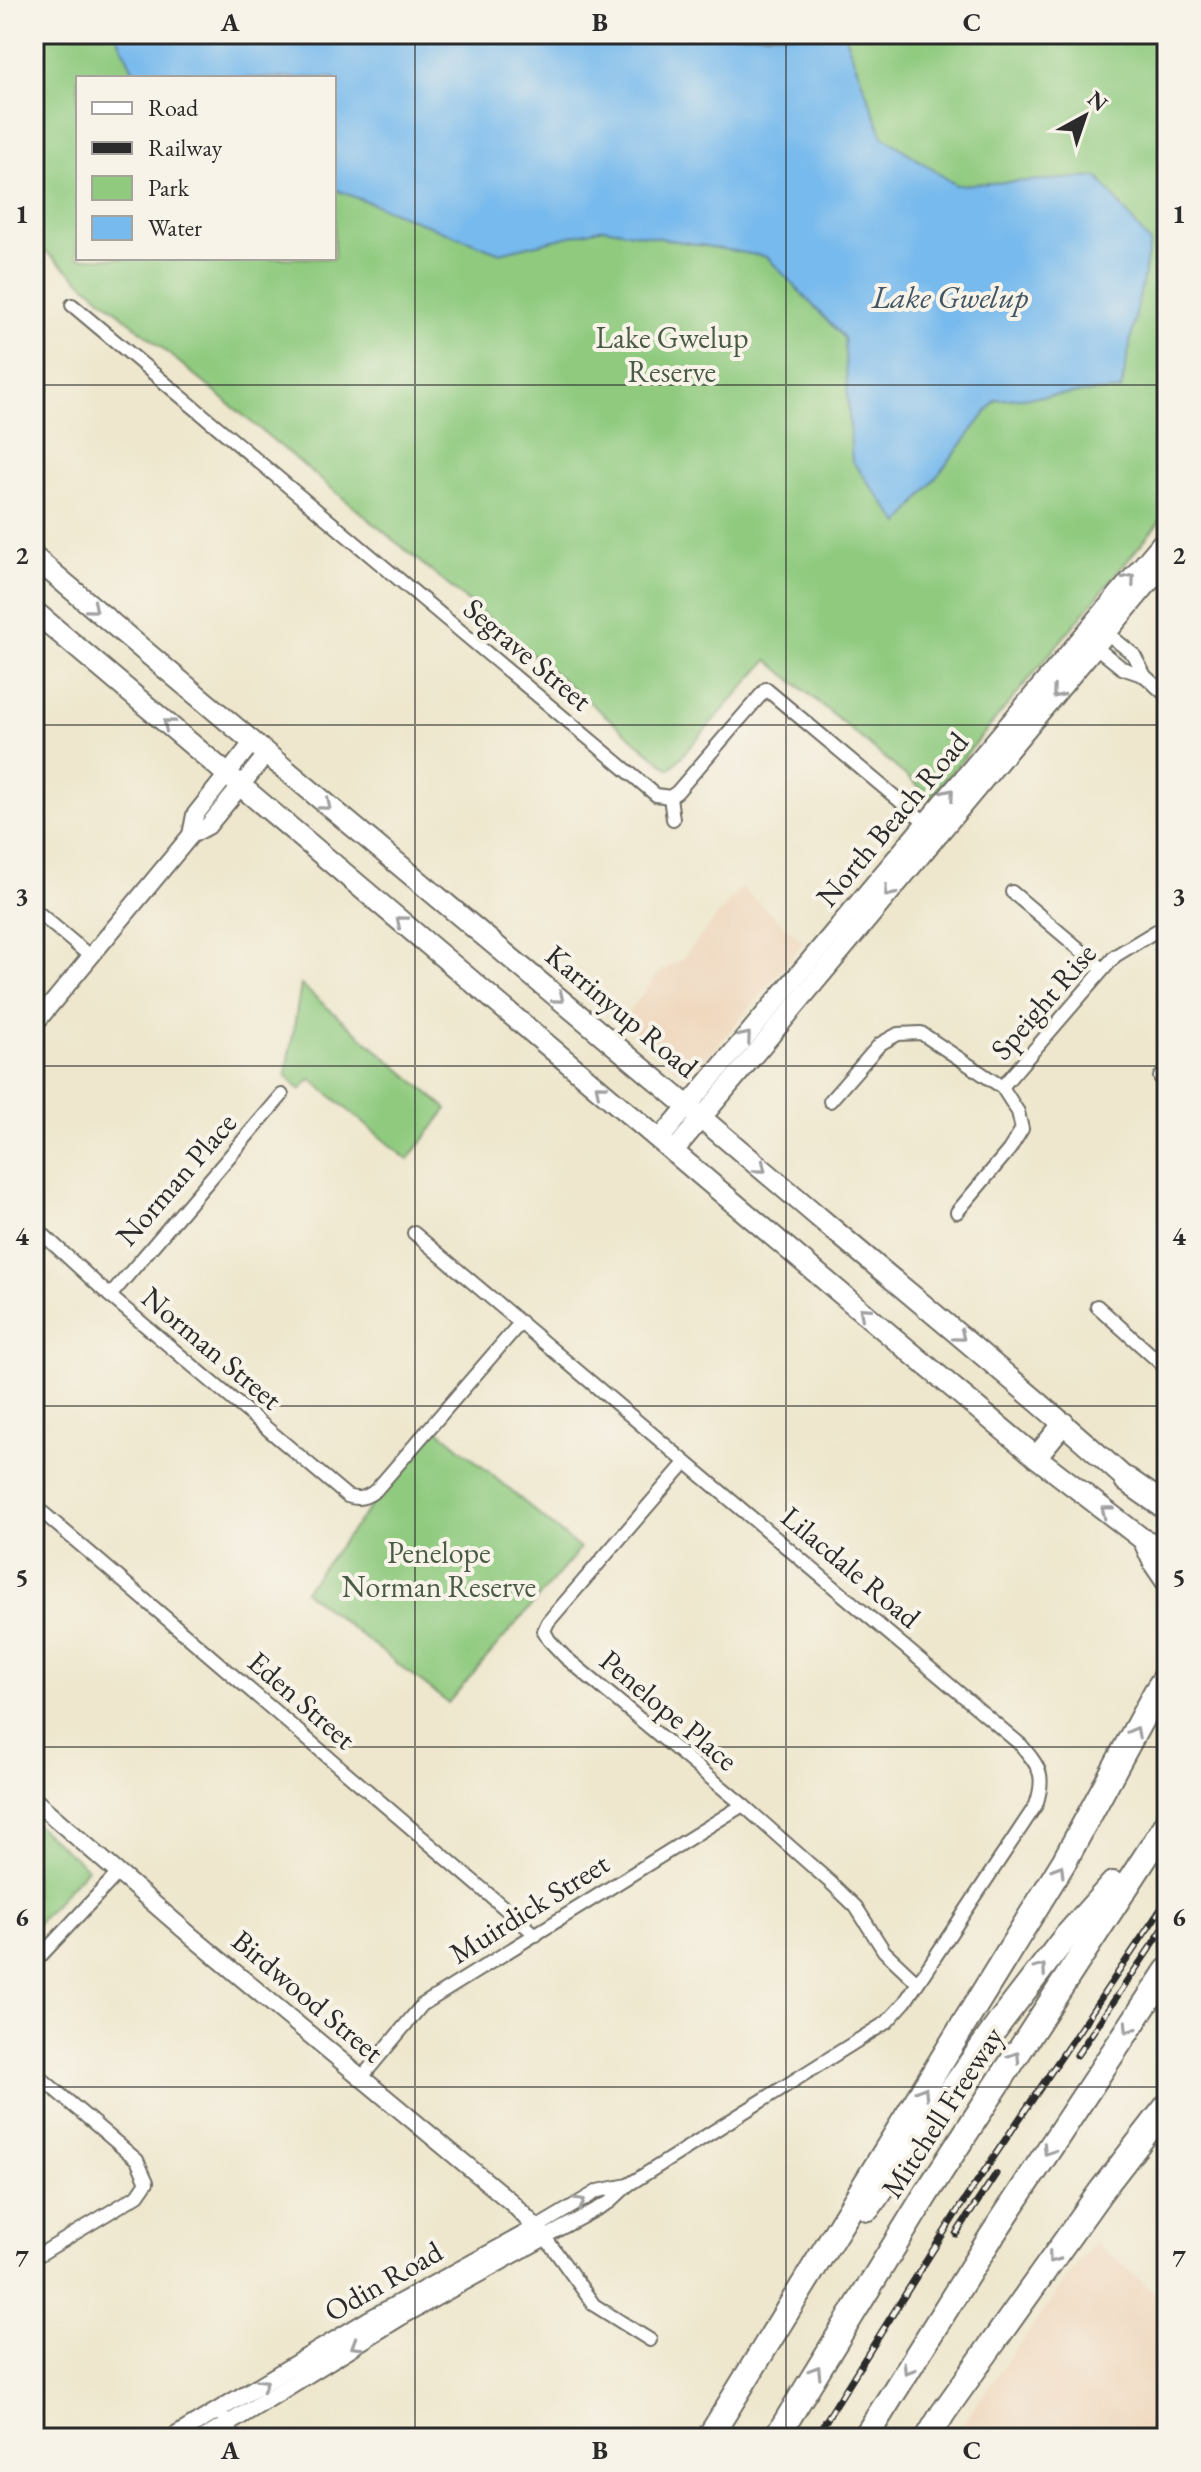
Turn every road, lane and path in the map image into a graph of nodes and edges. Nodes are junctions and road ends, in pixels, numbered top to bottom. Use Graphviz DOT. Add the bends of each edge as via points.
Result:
graph roads {
  1 [pos="72,305"];
  2 [pos="1167,536"];
  3 [pos="34,557"];
  4 [pos="1167,561"];
  5 [pos="34,611"];
  6 [pos="1095,635"];
  7 [pos="1167,696"];
  8 [pos="259,749"];
  9 [pos="234,780"];
  10 [pos="670,797"];
  11 [pos="673,819"];
  12 [pos="932,828"];
  13 [pos="1012,892"];
  14 [pos="34,909"];
  15 [pos="1167,929"];
  16 [pos="91,957"];
  17 [pos="1103,969"];
  18 [pos="34,1025"];
  19 [pos="1160,1077"];
  20 [pos="1002,1087"];
  21 [pos="1167,1090"];
  22 [pos="282,1095"];
  23 [pos="830,1101"];
  24 [pos="695,1112"];
  25 [pos="667,1145"];
  26 [pos="957,1212"];
  27 [pos="34,1226"];
  28 [pos="414,1233"];
  29 [pos="110,1296"];
  30 [pos="1097,1306"];
  31 [pos="521,1322"];
  32 [pos="1167,1369"];
  33 [pos="1064,1423"];
  34 [pos="1036,1457"];
  35 [pos="685,1463"];
  36 [pos="1127,1480"];
  37 [pos="34,1505"];
  38 [pos="1167,1508"];
  39 [pos="1167,1516"];
  40 [pos="1147,1543"];
  41 [pos="1167,1559"];
  42 [pos="1167,1579"];
  43 [pos="1167,1658"];
  44 [pos="1161,1684"];
  45 [pos="34,1800"];
  46 [pos="743,1805"];
  47 [pos="1166,1826"];
  48 [pos="119,1872"];
  49 [pos="536,1935"];
  50 [pos="34,1963"];
  51 [pos="1167,1971"];
  52 [pos="917,1982"];
  53 [pos="905,2002"];
  54 [pos="34,2072"];
  55 [pos="362,2077"];
  56 [pos="1167,2106"];
  57 [pos="540,2232"];
  58 [pos="34,2258"];
  59 [pos="650,2340"];
  60 [pos="735,2396"];
  61 [pos="202,2420"];
  62 [pos="227,2424"];
  63 [pos="212,2437"];
  64 [pos="172,2438"];
  65 [pos="709,2438"];
  66 [pos="776,2438"];
  67 [pos="865,2438"];
  68 [pos="928,2438"];
  1 -- 10 [label="street, Segrave Street" via="656,795"];
  6 -- 2 [label="main road, North Beach Road, one-way"];
  3 -- 8 [label="highway, Karrinyup Road, one-way"];
  4 -- 6 [label="main road, North Beach Road"];
  9 -- 5 [label="highway, one-way"];
  6 -- 7 [label="street" via="1134,655 1145,676"];
  6 -- 12 [label="main road, North Beach Road"];
  8 -- 9 [label="street"];
  8 -- 24 [label="highway, Karrinyup Road, one-way"];
  9 -- 16 [label="street" via="195,815 191,835"];
  25 -- 9 [label="highway, one-way"];
  10 -- 11 [label="street"];
  10 -- 12 [label="street" via="766,689"];
  12 -- 24 [label="main road, North Beach Road"];
  13 -- 17 [label="street"];
  14 -- 16 [label="street"];
  15 -- 17 [label="street, Speight Rise" via="1115,956"];
  16 -- 18 [label="street"];
  17 -- 20 [label="street, Speight Rise"];
  19 -- 21 [label="street"];
  20 -- 23 [label="street" via="921,1033 898,1034 880,1044"];
  20 -- 26 [label="street" via="1022,1129"];
  22 -- 29 [label="street, Norman Place"];
  24 -- 25 [label="main road, North Beach Road"];
  24 -- 33 [label="highway, Karrinyup Road, one-way"];
  34 -- 25 [label="highway, one-way"];
  27 -- 29 [label="street, Norman Street"];
  28 -- 31 [label="street, Lilacdale Road"];
  29 -- 31 [label="street, Norman Street" via="347,1496 362,1499 376,1490"];
  30 -- 32 [label="street"];
  31 -- 35 [label="street, Lilacdale Road"];
  33 -- 34 [label="highway"];
  33 -- 36 [label="highway, Karrinyup Road"];
  40 -- 34 [label="highway, one-way"];
  35 -- 46 [label="street, Penelope Place" via="544,1631 565,1657"];
  35 -- 52 [label="street, Lilacdale Road" via="1021,1745 1041,1770 1036,1805"];
  36 -- 38 [label="highway"];
  36 -- 39 [label="highway, Karrinyup Road"];
  37 -- 49 [label="street, Eden Street"];
  40 -- 41 [label="highway"];
  40 -- 42 [label="highway"];
  43 -- 44 [label="highway"];
  60 -- 44 [label="highway, one-way" via="1065,1860"];
  45 -- 48 [label="street, Birdwood Street"];
  46 -- 49 [label="street, Muirdick Street"];
  46 -- 52 [label="street, Penelope Place" via="856,1907 884,1951"];
  60 -- 47 [label="highway, one-way" via="1000,2022 1064,1939"];
  66 -- 47 [label="highway, Mitchell Freeway, one-way" via="935,2181"];
  48 -- 50 [label="street"];
  48 -- 55 [label="street, Birdwood Street"];
  49 -- 55 [label="street, Muirdick Street" via="422,2005"];
  51 -- 67 [label="highway, one-way"];
  52 -- 53 [label="street, Lilacdale Road"];
  53 -- 57 [label="street, Odin Road" via="887,2022 628,2185 598,2191"];
  54 -- 58 [label="street" via="137,2160 147,2182 138,2195"];
  55 -- 57 [label="street, Birdwood Street"];
  56 -- 68 [label="highway, one-way"];
  57 -- 59 [label="street" via="594,2305"];
  57 -- 62 [label="street, Odin Road" via="368,2320"];
  60 -- 65 [label="highway"];
  61 -- 62 [label="street, Odin Road"];
  61 -- 63 [label="street"];
  61 -- 64 [label="street, Odin Road"];
  62 -- 63 [label="street, Odin Road"];
}
